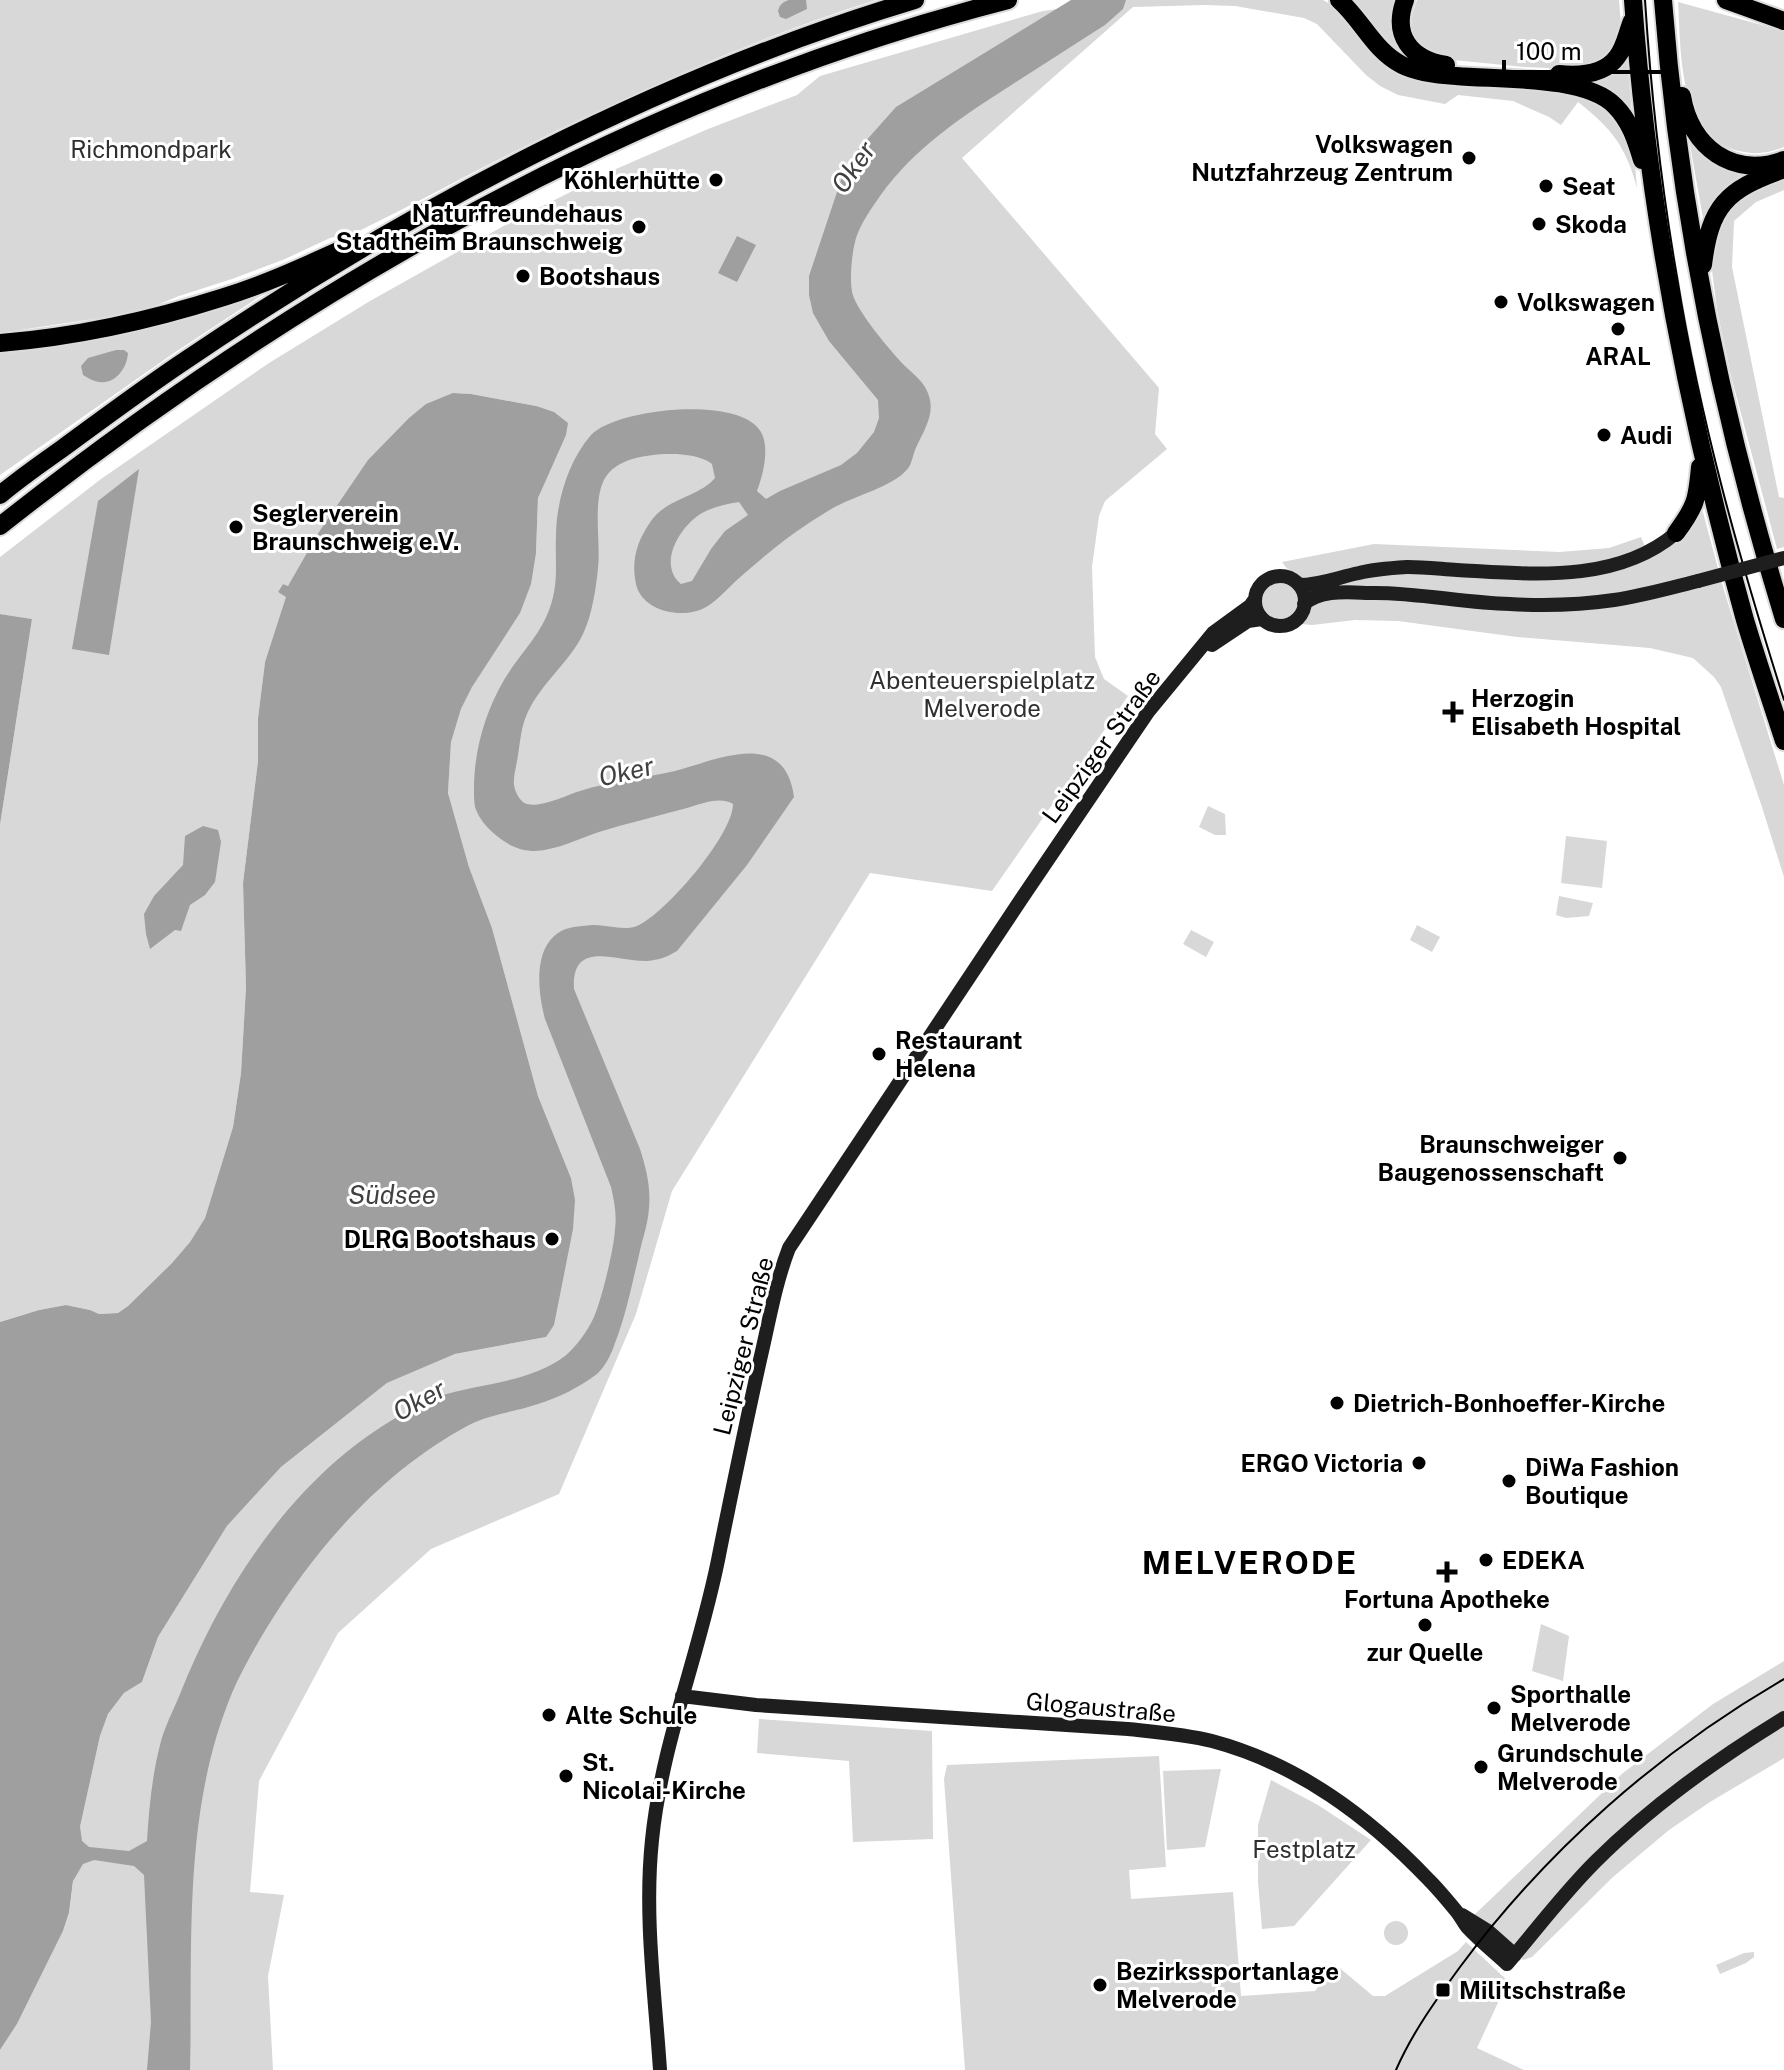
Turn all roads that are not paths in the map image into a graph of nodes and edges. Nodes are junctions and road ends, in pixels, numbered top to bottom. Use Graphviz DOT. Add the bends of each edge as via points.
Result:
graph roads {
  1 [pos="915,0"];
  2 [pos="1008,0"];
  3 [pos="1339,0"];
  4 [pos="1405,0"];
  5 [pos="1663,0"];
  6 [pos="1728,0"];
  7 [pos="1634,8"];
  8 [pos="1784,11"];
  9 [pos="1784,21"];
  10 [pos="1668,56"];
  11 [pos="1784,160"];
  12 [pos="1784,169"];
  13 [pos="1654,197"];
  14 [pos="410,220"];
  15 [pos="1704,300"];
  16 [pos="0,343"];
  17 [pos="1701,452"];
  18 [pos="0,495"];
  19 [pos="0,526"];
  20 [pos="1676,533"];
  21 [pos="1784,558"];
  22 [pos="1299,585"];
  23 [pos="1255,599"];
  24 [pos="1304,604"];
  25 [pos="1783,616"];
  26 [pos="1262,619"];
  27 [pos="1198,653"];
  28 [pos="1784,741"];
  29 [pos="682,1696"];
  30 [pos="1784,1718"];
  31 [pos="660,2070"];
  1 -- 14 [label="highway" via="780,47 639,105"];
  2 -- 19 [label="highway" via="789,68 607,146 497,201 266,334"];
  3 -- 13 [label="highway" via="1382,50 1404,66 1447,76 1561,84 1595,92 1615,105 1631,128"];
  4 -- 7 [label="highway" via="1402,34 1409,48 1429,62 1576,75 1598,71 1613,61"];
  5 -- 10 [label="highway"];
  6 -- 8 [label="highway"];
  6 -- 9 [label="highway"];
  7 -- 13 [label="highway"];
  10 -- 11 [label="highway" via="1680,80 1690,124 1706,147 1727,160 1751,165"];
  10 -- 15 [label="highway"];
  12 -- 15 [label="highway" via="1744,186 1719,209 1706,242"];
  13 -- 17 [label="highway"];
  14 -- 16 [label="highway" via="199,305 97,329"];
  14 -- 18 [label="highway" via="147,386"];
  15 -- 25 [label="highway"];
  17 -- 20 [label="highway" via="1695,504"];
  17 -- 28 [label="highway"];
  20 -- 22 [label="street" via="1625,561 1572,572 1411,567"];
  21 -- 24 [label="street, Leipziger Straße, bridge" via="1633,597 1572,604 1342,593 1320,594"];
  22 -- 23 [label="street, Leipziger Straße" via="1272,578"];
  22 -- 24 [label="street"];
  23 -- 26 [label="street"];
  23 -- 27 [label="street, Leipziger Straße" via="1213,633"];
  24 -- 26 [label="street, Leipziger Straße" via="1288,624"];
  26 -- 27 [label="street, Leipziger Straße" via="1248,621"];
  27 -- 29 [label="street, Leipziger Straße" via="1148,712 1082,808 789,1248 701,1634"];
  29 -- 30 [label="street, Glogaustraße" via="1128,1729 1221,1744 1287,1769 1341,1802 1391,1843 1458,1913 1488,1931 1511,1959 1595,1861 1639,1822 1697,1775"];
  29 -- 31 [label="street, Leipziger Straße" via="658,1794 649,1871"];
}
